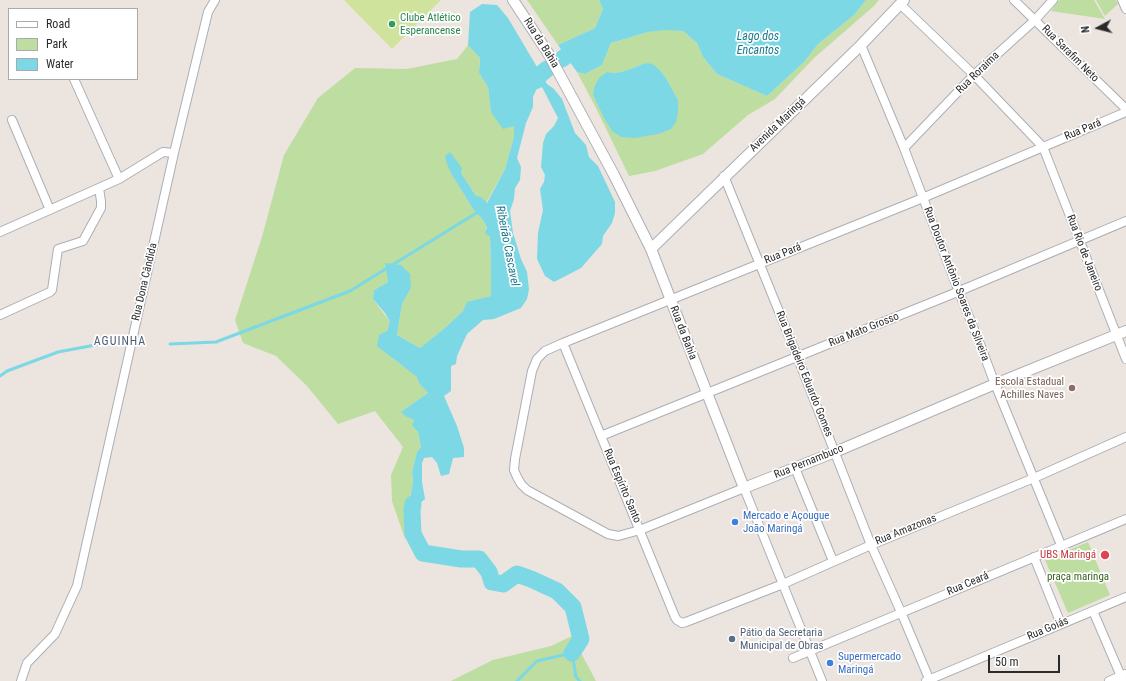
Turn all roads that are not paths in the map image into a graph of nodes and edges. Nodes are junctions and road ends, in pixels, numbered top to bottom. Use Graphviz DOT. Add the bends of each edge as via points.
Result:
graph roads {
  1 [pos="215,0"];
  2 [pos="513,0"];
  3 [pos="1014,0"];
  4 [pos="1053,0"];
  5 [pos="902,2"];
  6 [pos="1035,20"];
  7 [pos="861,45"];
  8 [pos="974,75"];
  9 [pos="74,80"];
  10 [pos="1126,109"];
  11 [pos="1126,112"];
  12 [pos="12,120"];
  13 [pos="1043,147"];
  14 [pos="904,148"];
  15 [pos="174,153"];
  16 [pos="724,176"];
  17 [pos="119,179"];
  18 [pos="99,188"];
  19 [pos="923,198"];
  20 [pos="50,210"];
  21 [pos="1126,222"];
  22 [pos="0,232"];
  23 [pos="1080,241"];
  24 [pos="651,249"];
  25 [pos="759,263"];
  26 [pos="959,292"];
  27 [pos="670,300"];
  28 [pos="0,315"];
  29 [pos="1126,330"];
  30 [pos="1116,335"];
  31 [pos="563,343"];
  32 [pos="797,356"];
  33 [pos="1126,359"];
  34 [pos="995,384"];
  35 [pos="707,394"];
  36 [pos="601,436"];
  37 [pos="1126,437"];
  38 [pos="835,452"];
  39 [pos="515,459"];
  40 [pos="795,468"];
  41 [pos="1034,478"];
  42 [pos="744,488"];
  43 [pos="1126,518"];
  44 [pos="640,530"];
  45 [pos="871,545"];
  46 [pos="1061,545"];
  47 [pos="1034,557"];
  48 [pos="833,561"];
  49 [pos="783,584"];
  50 [pos="1126,597"];
  51 [pos="1093,611"];
  52 [pos="901,612"];
  53 [pos="686,622"];
  54 [pos="1061,624"];
  55 [pos="810,650"];
  56 [pos="793,658"];
  57 [pos="1123,677"];
  58 [pos="928,680"];
  59 [pos="21,681"];
  60 [pos="822,681"];
  61 [pos="1109,681"];
  1 -- 15 [label="street, Rua Dona Cândida" via="208,12"];
  2 -- 24 [label="street, Rua da Bahia" via="548,53 614,174"];
  3 -- 6 [label="street, Rua Sarafim Neto"];
  4 -- 6 [label="street, Rua Roraima"];
  5 -- 7 [label="street, Avenida Maringá"];
  5 -- 8 [label="street"];
  6 -- 8 [label="street, Rua Roraima"];
  6 -- 10 [label="street, Rua Sarafim Neto"];
  7 -- 14 [label="street, Rua Doutor Antônio Soares da Silveira"];
  7 -- 16 [label="street, Avenida Maringá"];
  8 -- 13 [label="street"];
  8 -- 14 [label="street, Rua Roraima"];
  9 -- 17 [label="street"];
  11 -- 13 [label="street, Rua Pará"];
  12 -- 20 [label="street"];
  13 -- 19 [label="street, Rua Pará"];
  13 -- 23 [label="street, Rua Rio de Janeiro"];
  14 -- 19 [label="street, Rua Doutor Antônio Soares da Silveira"];
  15 -- 17 [label="street" via="163,152"];
  15 -- 59 [label="street, Rua Dona Cândida" via="77,586 55,634 27,663"];
  16 -- 24 [label="street, Avenida Maringá"];
  16 -- 25 [label="street, Rua Brigadeiro Eduardo Gomes"];
  17 -- 18 [label="street"];
  18 -- 20 [label="street"];
  18 -- 28 [label="street" via="100,208 83,241 58,249 52,290"];
  19 -- 25 [label="street, Rua Pará"];
  19 -- 26 [label="street, Rua Doutor Antônio Soares da Silveira"];
  20 -- 22 [label="street"];
  21 -- 23 [label="street, Rua Mato Grosso"];
  23 -- 26 [label="street, Rua Mato Grosso"];
  23 -- 30 [label="street, Rua Rio de Janeiro"];
  24 -- 27 [label="street, Rua da Bahia"];
  25 -- 27 [label="street, Rua Pará"];
  25 -- 32 [label="street, Rua Brigadeiro Eduardo Gomes"];
  26 -- 32 [label="street, Rua Mato Grosso"];
  26 -- 34 [label="street, Rua Doutor Antônio Soares da Silveira"];
  27 -- 31 [label="street, Rua Pará"];
  27 -- 35 [label="street, Rua da Bahia"];
  29 -- 30 [label="street, Rua Pernambuco"];
  30 -- 33 [label="street, Rua Rio de Janeiro"];
  30 -- 34 [label="street, Rua Pernambuco"];
  31 -- 36 [label="street, Rua Espírito Santo"];
  31 -- 39 [label="street, Rua Pará" via="545,351 537,359 532,372"];
  32 -- 35 [label="street, Rua Mato Grosso"];
  32 -- 38 [label="street, Rua Brigadeiro Eduardo Gomes"];
  34 -- 38 [label="street, Rua Pernambuco"];
  34 -- 41 [label="street, Rua Doutor Antônio Soares da Silveira"];
  35 -- 36 [label="street, Rua Mato Grosso"];
  35 -- 42 [label="street, Rua da Bahia"];
  36 -- 44 [label="street, Rua Espírito Santo"];
  37 -- 41 [label="street, Rua Amazonas"];
  38 -- 40 [label="street, Rua Pernambuco"];
  38 -- 45 [label="street, Rua Brigadeiro Eduardo Gomes"];
  39 -- 44 [label="street, Rua Pernambuco" via="514,470 527,490 608,534 624,536"];
  40 -- 42 [label="street, Rua Pernambuco"];
  40 -- 48 [label="street"];
  41 -- 45 [label="street, Rua Amazonas"];
  41 -- 46 [label="street, Rua Doutor Antônio Soares da Silveira"];
  42 -- 44 [label="street, Rua Pernambuco"];
  42 -- 49 [label="street, Rua da Bahia"];
  43 -- 46 [label="street, Rua Ceará"];
  44 -- 53 [label="street, Rua Espírito Santo" via="675,617 679,622"];
  45 -- 48 [label="street, Rua Amazonas"];
  45 -- 52 [label="street, Rua Brigadeiro Eduardo Gomes"];
  46 -- 47 [label="street, Rua Ceará"];
  47 -- 52 [label="street, Rua Ceará"];
  47 -- 54 [label="street"];
  48 -- 49 [label="street, Rua Amazonas"];
  49 -- 53 [label="street, Rua Amazonas"];
  49 -- 55 [label="street, Rua da Bahia"];
  50 -- 51 [label="street, Rua Goiás"];
  51 -- 54 [label="street, Rua Goiás"];
  51 -- 57 [label="street"];
  52 -- 55 [label="street, Rua Ceará"];
  52 -- 58 [label="street, Rua Brigadeiro Eduardo Gomes"];
  54 -- 58 [label="street, Rua Goiás"];
  55 -- 56 [label="street, Rua Ceará"];
  55 -- 60 [label="street, Rua da Bahia"];
  57 -- 61 [label="street"];
}
